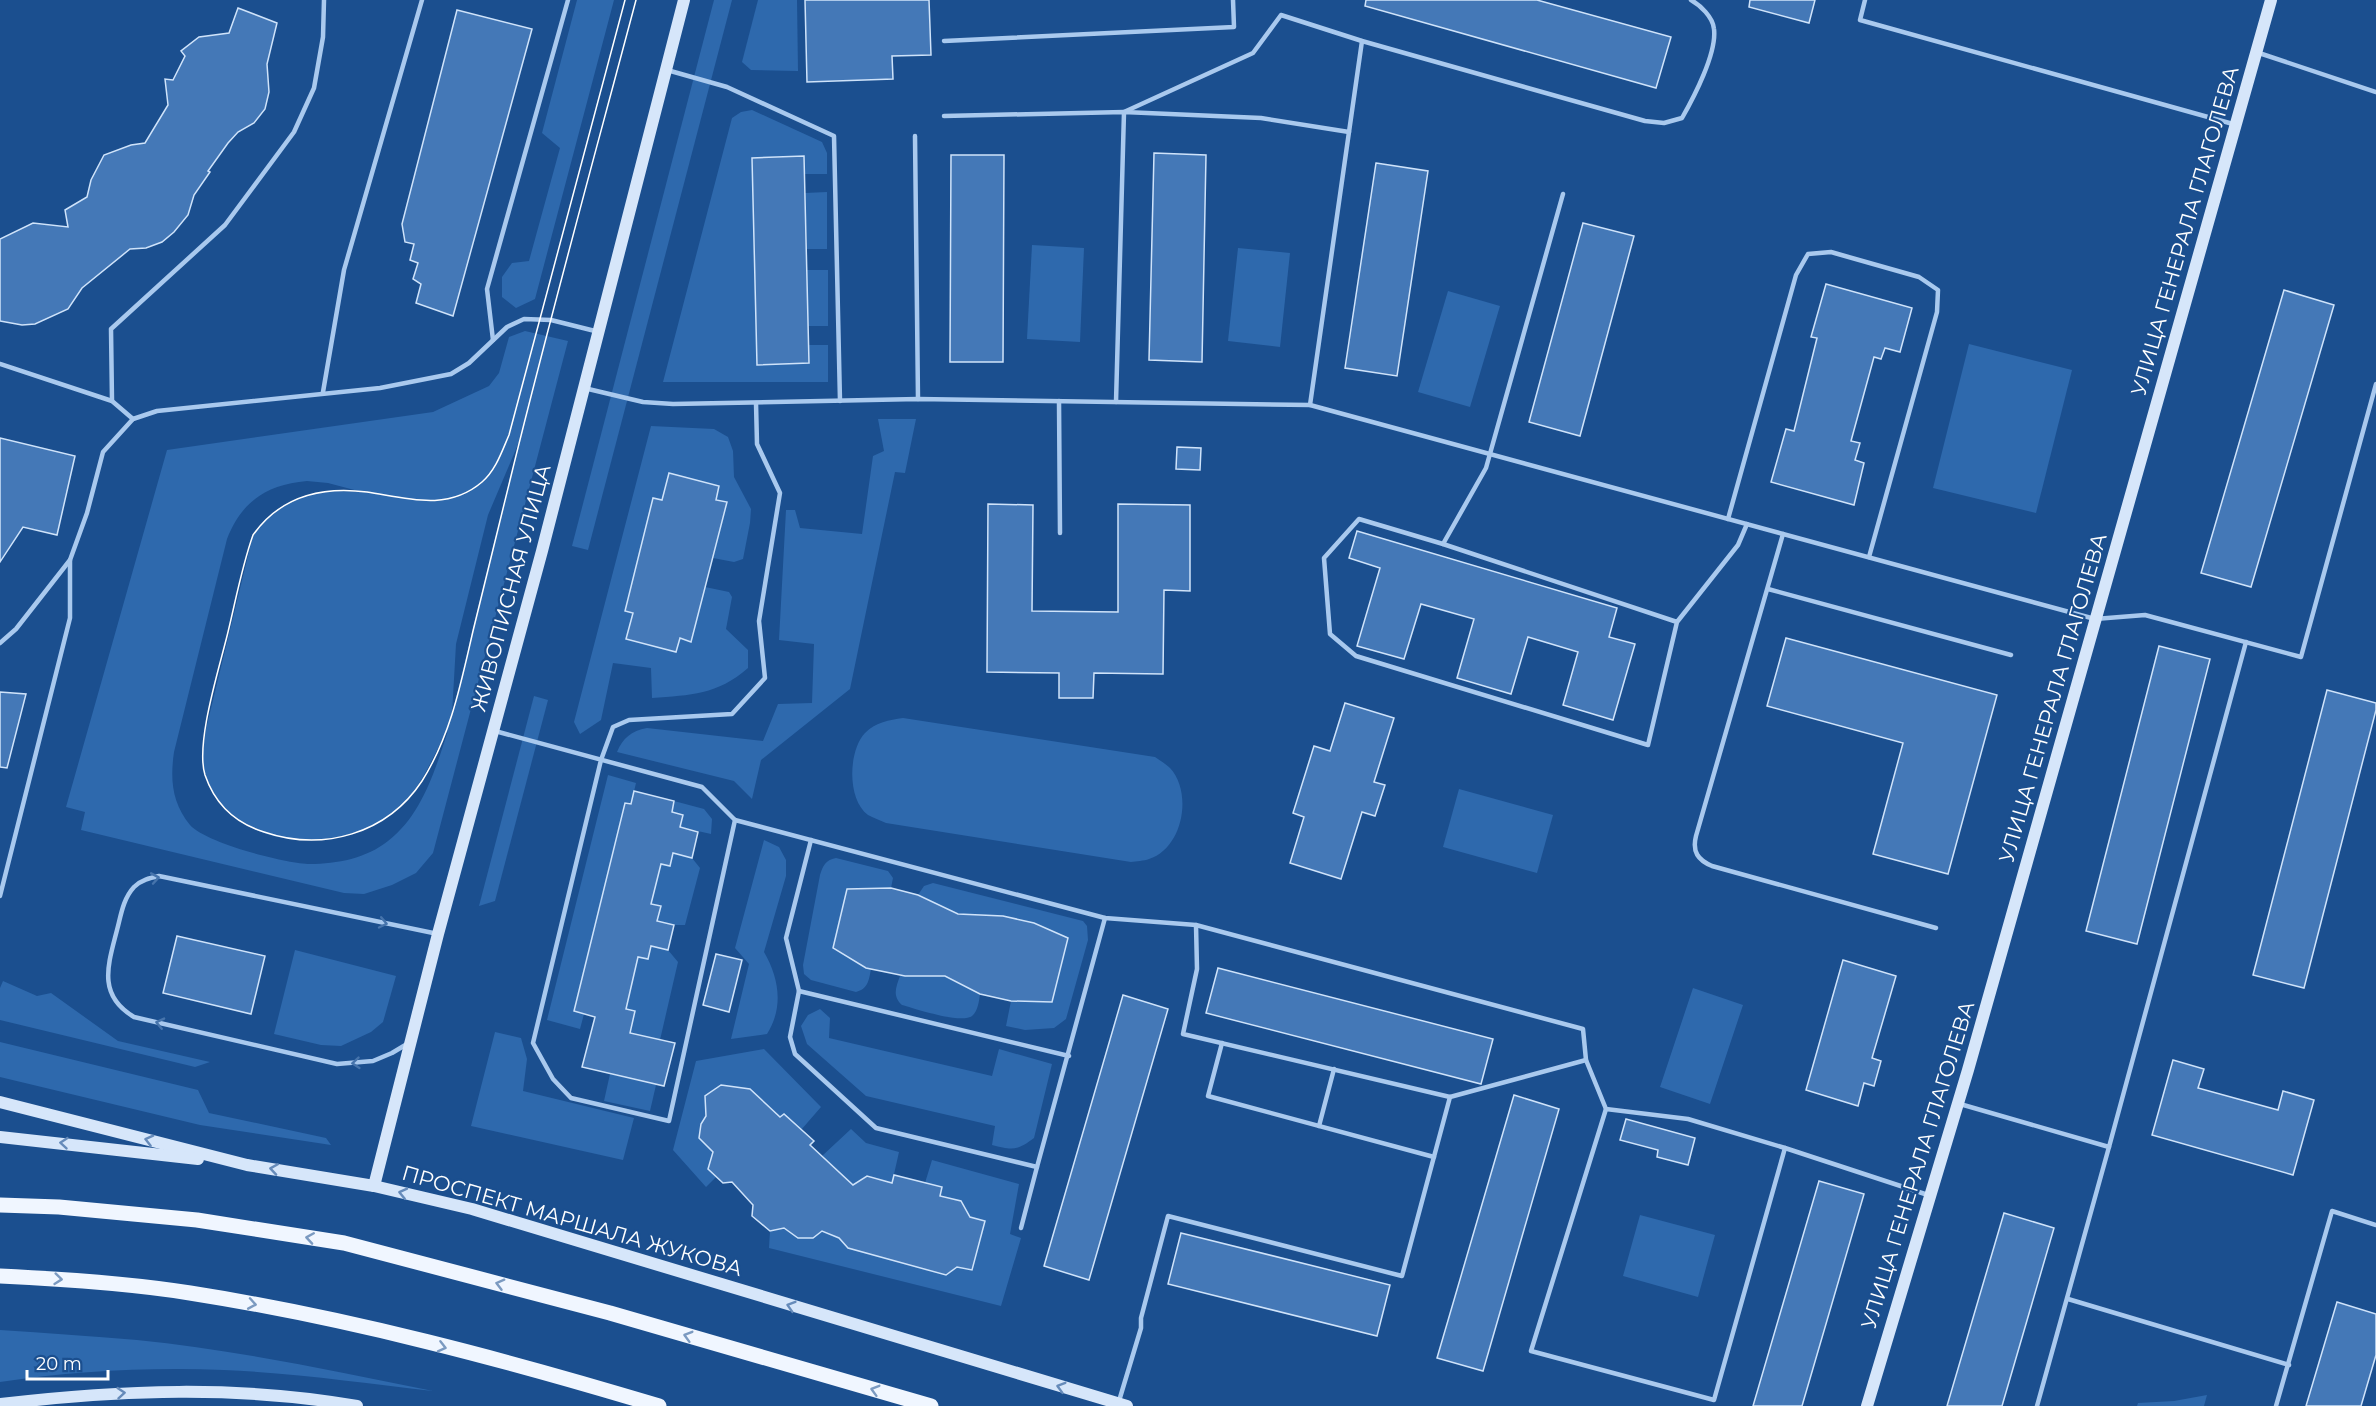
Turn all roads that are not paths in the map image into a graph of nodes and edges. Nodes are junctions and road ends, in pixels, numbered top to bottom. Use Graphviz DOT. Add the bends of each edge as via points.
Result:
graph roads {
  1 [pos="324,0"];
  2 [pos="422,0"];
  3 [pos="568,0"];
  4 [pos="684,0"];
  5 [pos="1233,0"];
  6 [pos="1691,0"];
  7 [pos="1865,0"];
  8 [pos="2271,0"];
  9 [pos="944,41"];
  10 [pos="1362,42"];
  11 [pos="2256,53"];
  12 [pos="666,70"];
  13 [pos="2376,92"];
  14 [pos="1124,112"];
  15 [pos="944,116"];
  16 [pos="2236,125"];
  17 [pos="1349,132"];
  18 [pos="915,136"];
  19 [pos="1563,194"];
  20 [pos="599,332"];
  21 [pos="493,340"];
  22 [pos="0,364"];
  23 [pos="2376,384"];
  24 [pos="584,388"];
  25 [pos="323,392"];
  26 [pos="918,399"];
  27 [pos="112,400"];
  28 [pos="840,400"];
  29 [pos="1059,401"];
  30 [pos="1116,402"];
  31 [pos="756,403"];
  32 [pos="1310,405"];
  33 [pos="133,419"];
  34 [pos="1490,454"];
  35 [pos="1728,519"];
  36 [pos="1747,524"];
  37 [pos="1059,533"];
  38 [pos="1784,534"];
  39 [pos="1443,544"];
  40 [pos="1869,557"];
  41 [pos="70,560"];
  42 [pos="1768,589"];
  43 [pos="2096,619"];
  44 [pos="1677,622"];
  45 [pos="0,642"];
  46 [pos="2246,642"];
  47 [pos="2011,655"];
  48 [pos="493,730"];
  49 [pos="601,760"];
  50 [pos="735,820"];
  51 [pos="811,840"];
  52 [pos="0,896"];
  53 [pos="1105,918"];
  54 [pos="1196,925"];
  55 [pos="1936,928"];
  56 [pos="438,934"];
  57 [pos="799,991"];
  58 [pos="410,1042"];
  59 [pos="1222,1043"];
  60 [pos="1069,1056"];
  61 [pos="1586,1060"];
  62 [pos="1334,1069"];
  63 [pos="1450,1097"];
  64 [pos="0,1102"];
  65 [pos="1958,1103"];
  66 [pos="1606,1109"];
  67 [pos="1319,1126"];
  68 [pos="0,1137"];
  69 [pos="2109,1147"];
  70 [pos="1785,1148"];
  71 [pos="1434,1157"];
  72 [pos="247,1165"];
  73 [pos="1037,1167"];
  74 [pos="374,1186"];
  75 [pos="1930,1196"];
  76 [pos="0,1204"];
  77 [pos="2376,1225"];
  78 [pos="1022,1228"];
  79 [pos="0,1275"];
  80 [pos="2068,1299"];
  81 [pos="2289,1365"];
  82 [pos="0,1404"];
  83 [pos="1122,1405"];
  84 [pos="357,1406"];
  85 [pos="660,1406"];
  86 [pos="931,1406"];
  87 [pos="1867,1406"];
  88 [pos="2037,1406"];
  89 [pos="2276,1406"];
  1 -- 27 [label="lane" via="323,37 314,88 294,132 225,225 111,328"];
  2 -- 25 [label="lane" via="344,270"];
  3 -- 21 [label="lane" via="487,289"];
  4 -- 12 [label="street, ЖИВОПИСНАЯ УЛИЦА"];
  5 -- 9 [label="lane" via="1234,27"];
  6 -- 10 [label="lane" via="1700,5 1714,26 1714,45 1682,118 1664,123"];
  7 -- 16 [label="lane" via="1860,20"];
  8 -- 11 [label="street, УЛИЦА ГЕНЕРАЛА ГЛАГОЛЕВА"];
  10 -- 14 [label="lane" via="1281,15 1253,53"];
  10 -- 17 [label="lane"];
  11 -- 13 [label="lane"];
  11 -- 16 [label="street, УЛИЦА ГЕНЕРАЛА ГЛАГОЛЕВА"];
  12 -- 20 [label="street, ЖИВОПИСНАЯ УЛИЦА"];
  12 -- 28 [label="lane" via="727,87 834,136"];
  14 -- 15 [label="lane"];
  14 -- 17 [label="lane" via="1261,118"];
  14 -- 30 [label="lane"];
  16 -- 43 [label="street, УЛИЦА ГЕНЕРАЛА ГЛАГОЛЕВА"];
  17 -- 32 [label="lane"];
  18 -- 26 [label="lane"];
  19 -- 34 [label="lane"];
  20 -- 21 [label="lane" via="545,319 524,319"];
  20 -- 24 [label="street, ЖИВОПИСНАЯ УЛИЦА"];
  21 -- 25 [label="lane" via="451,374 380,388"];
  22 -- 27 [label="lane"];
  23 -- 46 [label="lane" via="2301,657"];
  24 -- 31 [label="lane" via="643,402"];
  24 -- 48 [label="street, ЖИВОПИСНАЯ УЛИЦА"];
  25 -- 33 [label="lane" via="157,411"];
  26 -- 28 [label="lane"];
  26 -- 29 [label="lane"];
  27 -- 33 [label="lane"];
  28 -- 31 [label="lane"];
  29 -- 30 [label="lane"];
  29 -- 37 [label="lane"];
  30 -- 32 [label="lane"];
  31 -- 49 [label="lane" via="757,444 780,493 759,621 765,678 732,714 629,720 613,727"];
  32 -- 34 [label="lane"];
  33 -- 41 [label="lane" via="104,452"];
  34 -- 35 [label="lane"];
  34 -- 39 [label="lane"];
  35 -- 36 [label="lane"];
  35 -- 40 [label="lane" via="1796,275 1808,254 1831,252 1919,277 1938,290 1937,312"];
  36 -- 38 [label="lane"];
  36 -- 44 [label="lane" via="1738,545"];
  38 -- 40 [label="lane"];
  38 -- 42 [label="lane"];
  39 -- 44 [label="lane"];
  39 -- 44 [label="lane" via="1359,519 1324,558 1330,634 1356,656 1648,745"];
  40 -- 43 [label="lane"];
  41 -- 45 [label="lane" via="16,629"];
  41 -- 52 [label="lane" via="70,618"];
  42 -- 47 [label="lane"];
  42 -- 55 [label="lane" via="1696,836 1696,854 1712,866"];
  43 -- 46 [label="lane" via="2145,615"];
  43 -- 65 [label="street, УЛИЦА ГЕНЕРАЛА ГЛАГОЛЕВА"];
  46 -- 69 [label="lane"];
  48 -- 49 [label="lane"];
  48 -- 56 [label="street, ЖИВОПИСНАЯ УЛИЦА"];
  49 -- 50 [label="lane" via="702,787"];
  49 -- 50 [label="lane" via="533,1043 553,1079 571,1098 669,1121"];
  50 -- 51 [label="lane"];
  51 -- 53 [label="lane"];
  51 -- 57 [label="lane" via="786,938"];
  53 -- 54 [label="lane"];
  53 -- 60 [label="lane"];
  54 -- 59 [label="lane" via="1197,969 1183,1034"];
  54 -- 61 [label="lane" via="1583,1029"];
  56 -- 58 [label="street, ЖИВОПИСНАЯ УЛИЦА"];
  58 -- 56 [label="lane, one-way" via="373,1061 337,1064 134,1017 121,1009 108,981 125,900 135,886 159,876"];
  57 -- 60 [label="lane"];
  57 -- 73 [label="lane" via="790,1037 795,1054 876,1128"];
  58 -- 74 [label="street, ЖИВОПИСНАЯ УЛИЦА"];
  59 -- 62 [label="lane"];
  59 -- 67 [label="lane" via="1208,1096"];
  60 -- 73 [label="lane"];
  61 -- 63 [label="lane"];
  61 -- 66 [label="lane"];
  62 -- 63 [label="lane"];
  62 -- 67 [label="lane"];
  63 -- 71 [label="lane"];
  72 -- 64 [label="street, ПРОСПЕКТ МАРШАЛА ЖУКОВА, one-way"];
  65 -- 69 [label="lane"];
  65 -- 75 [label="street, УЛИЦА ГЕНЕРАЛА ГЛАГОЛЕВА"];
  66 -- 70 [label="lane" via="1688,1119"];
  66 -- 70 [label="lane" via="1531,1351 1714,1400"];
  67 -- 71 [label="lane"];
  72 -- 68 [label="street, one-way"];
  69 -- 80 [label="lane"];
  70 -- 75 [label="lane"];
  71 -- 83 [label="lane" via="1402,1276 1168,1216"];
  74 -- 72 [label="street, ПРОСПЕКТ МАРШАЛА ЖУКОВА, one-way"];
  73 -- 78 [label="lane"];
  83 -- 74 [label="street, ПРОСПЕКТ МАРШАЛА ЖУКОВА, one-way" via="472,1209"];
  75 -- 87 [label="street, УЛИЦА ГЕНЕРАЛА ГЛАГОЛЕВА"];
  86 -- 76 [label="main road, one-way" via="610,1313 344,1243 197,1220"];
  77 -- 81 [label="lane" via="2332,1211"];
  79 -- 85 [label="main road, one-way" via="189,1293 336,1320"];
  80 -- 81 [label="lane"];
  80 -- 88 [label="lane"];
  81 -- 89 [label="lane"];
  82 -- 84 [label="street, one-way" via="137,1392 222,1392 310,1398"];
}
